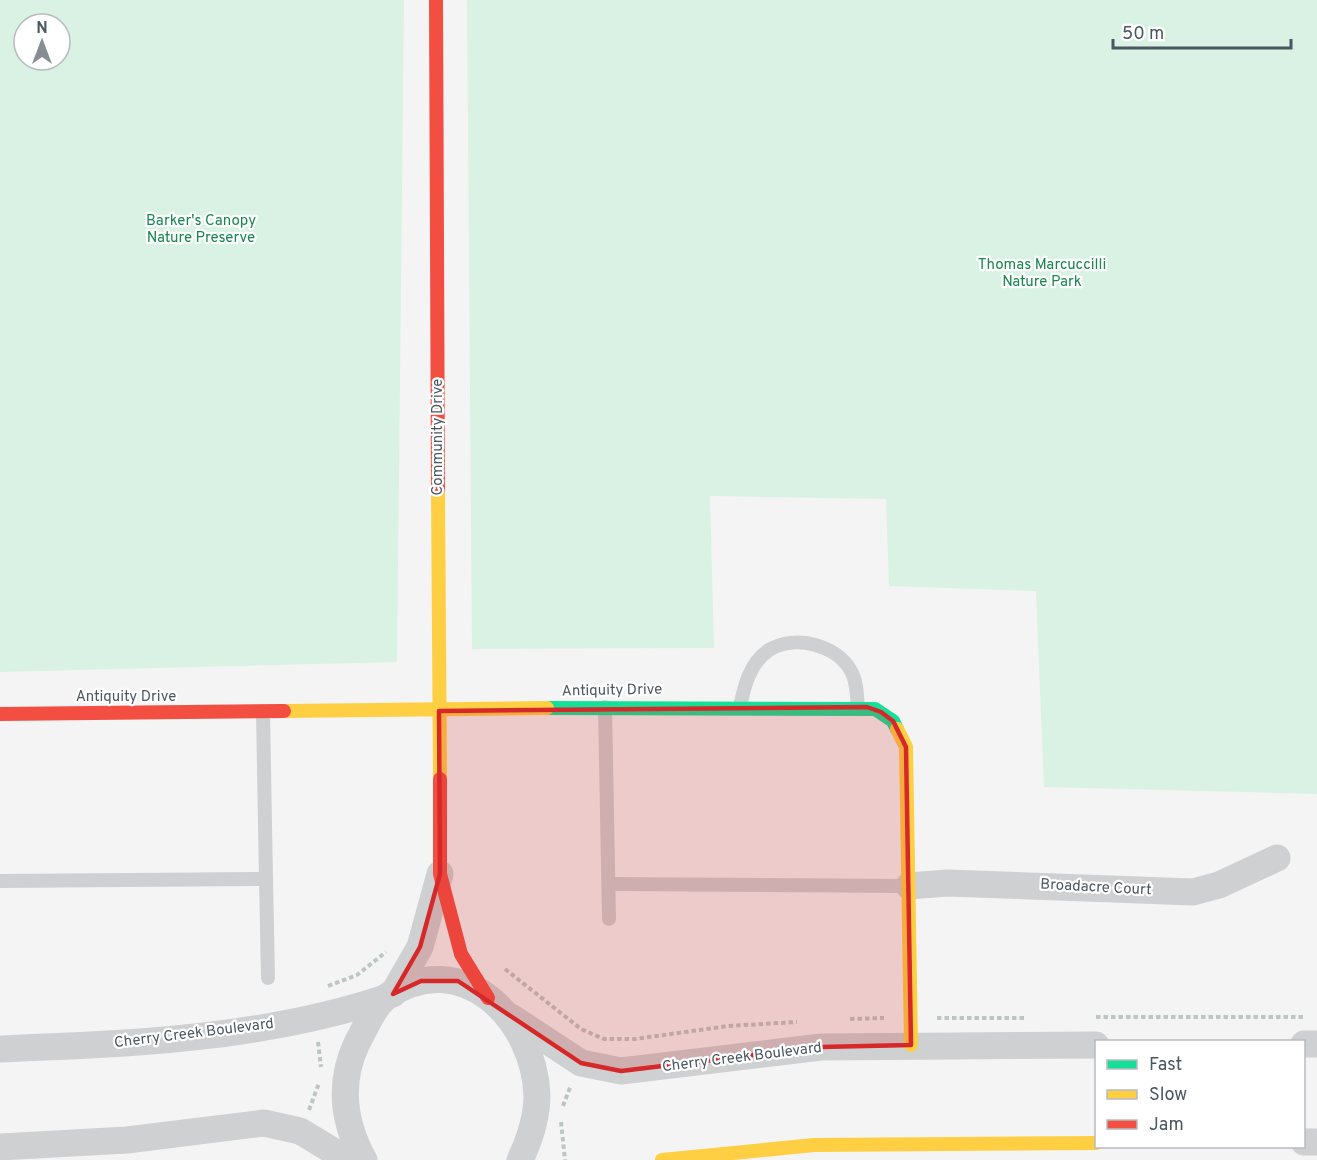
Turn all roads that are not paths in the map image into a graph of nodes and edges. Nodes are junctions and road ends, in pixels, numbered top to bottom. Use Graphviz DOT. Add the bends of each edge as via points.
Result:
graph roads {
  1 [pos="436,0"];
  2 [pos="605,707"];
  3 [pos="740,707"];
  4 [pos="858,708"];
  5 [pos="439,711"];
  6 [pos="263,712"];
  7 [pos="0,714"];
  8 [pos="1277,858"];
  9 [pos="440,874"];
  10 [pos="266,879"];
  11 [pos="0,881"];
  12 [pos="609,884"];
  13 [pos="909,886"];
  14 [pos="609,919"];
  15 [pos="268,978"];
  16 [pos="389,996"];
  17 [pos="488,998"];
  18 [pos="511,1017"];
  19 [pos="911,1045"];
  20 [pos="1095,1045"];
  21 [pos="0,1049"];
  22 [pos="1095,1143"];
  23 [pos="0,1147"];
  24 [pos="35,1153"];
  25 [pos="815,1153"];
  26 [pos="348,1160"];
  27 [pos="364,1160"];
  28 [pos="520,1160"];
  29 [pos="662,1160"];
  1 -- 5 [label="street, Community Drive"];
  2 -- 3 [label="street, Antiquity Drive"];
  2 -- 5 [label="street, Antiquity Drive"];
  2 -- 12 [label="lane"];
  3 -- 4 [label="street, Antiquity Drive"];
  3 -- 4 [label="lane" via="745,683 768,651 782,645 802,644 825,648 844,660 853,674"];
  4 -- 13 [label="street, Antiquity Drive" via="875,709 889,717 906,747"];
  5 -- 6 [label="street, Antiquity Drive"];
  5 -- 9 [label="street, Community Drive"];
  6 -- 7 [label="street, Antiquity Drive"];
  6 -- 10 [label="lane"];
  8 -- 13 [label="street, Broadacre Court" via="1219,885 1193,892 968,884"];
  9 -- 16 [label="street, Community Drive" via="420,947"];
  9 -- 17 [label="street, Community Drive" via="461,954"];
  10 -- 11 [label="lane"];
  10 -- 15 [label="lane"];
  12 -- 13 [label="lane"];
  12 -- 14 [label="lane"];
  13 -- 19 [label="street, Antiquity Drive"];
  16 -- 17 [label="street, Community Drive" via="421,981 448,979 472,987"];
  16 -- 21 [label="street, Cherry Creek Boulevard" via="313,1018 195,1036"];
  16 -- 27 [label="street, Community Drive" via="367,1023 348,1069 346,1110 350,1135"];
  17 -- 18 [label="street, Community Drive"];
  18 -- 19 [label="street, Cherry Creek Boulevard" via="581,1062 621,1071 821,1047"];
  18 -- 28 [label="street, Community Drive" via="526,1045 537,1093 532,1131"];
  19 -- 20 [label="street, Cherry Creek Boulevard"];
  22 -- 25 [label="street"];
  23 -- 24 [label="street"];
  24 -- 26 [label="street" via="264,1123 300,1131"];
  25 -- 29 [label="street"];
}
